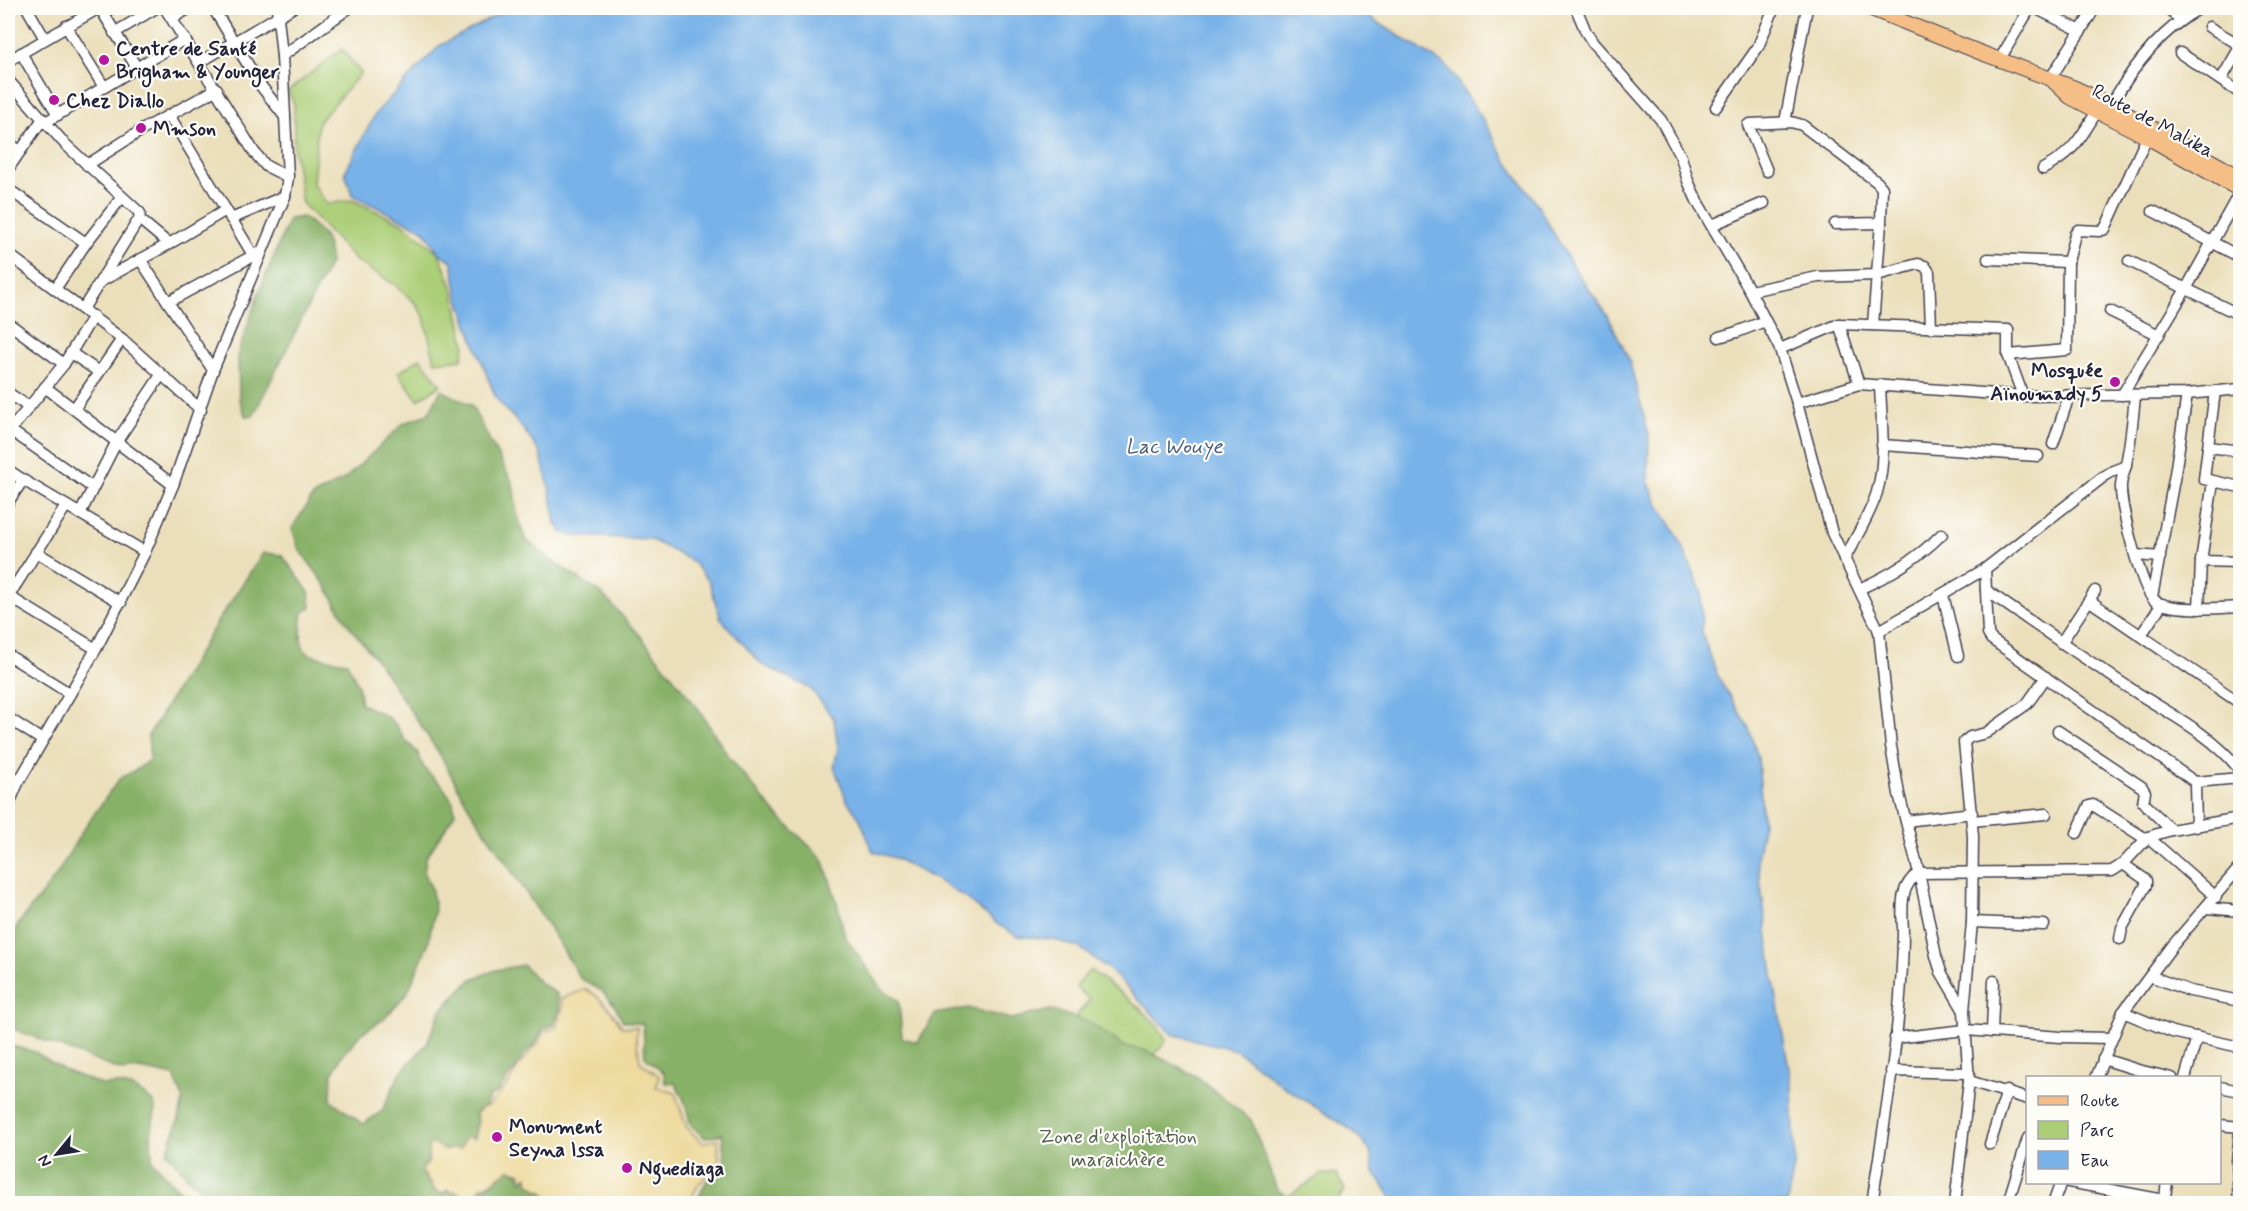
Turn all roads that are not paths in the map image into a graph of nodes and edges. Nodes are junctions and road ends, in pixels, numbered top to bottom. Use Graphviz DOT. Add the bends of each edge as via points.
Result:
graph roads {
  1 [pos="27,8"];
  2 [pos="99,8"];
  3 [pos="156,8"];
  4 [pos="165,8"];
  5 [pos="190,8"];
  6 [pos="213,8"];
  7 [pos="292,8"];
  8 [pos="350,8"];
  9 [pos="1576,8"];
  10 [pos="1774,8"];
  11 [pos="1808,8"];
  12 [pos="1869,8"];
  13 [pos="2032,8"];
  14 [pos="2095,8"];
  15 [pos="2168,8"];
  16 [pos="2200,8"];
  17 [pos="277,13"];
  18 [pos="172,18"];
  19 [pos="2180,20"];
  20 [pos="66,26"];
  21 [pos="2209,27"];
  22 [pos="2080,31"];
  23 [pos="114,33"];
  24 [pos="45,39"];
  25 [pos="185,39"];
  26 [pos="234,43"];
  27 [pos="2241,46"];
  28 [pos="21,53"];
  29 [pos="2180,53"];
  30 [pos="282,56"];
  31 [pos="2000,59"];
  32 [pos="8,61"];
  33 [pos="200,62"];
  34 [pos="136,68"];
  35 [pos="2050,79"];
  36 [pos="8,80"];
  37 [pos="2221,80"];
  38 [pos="104,87"];
  39 [pos="217,89"];
  40 [pos="2241,93"];
  41 [pos="2111,105"];
  42 [pos="1716,107"];
  43 [pos="2097,111"];
  44 [pos="58,115"];
  45 [pos="169,115"];
  46 [pos="285,117"];
  47 [pos="43,122"];
  48 [pos="1785,122"];
  49 [pos="2147,136"];
  50 [pos="8,143"];
  51 [pos="20,151"];
  52 [pos="87,165"];
  53 [pos="8,169"];
  54 [pos="2043,169"];
  55 [pos="1767,171"];
  56 [pos="288,177"];
  57 [pos="2241,177"];
  58 [pos="8,189"];
  59 [pos="2241,191"];
  60 [pos="285,196"];
  61 [pos="122,197"];
  62 [pos="1764,203"];
  63 [pos="2153,211"];
  64 [pos="229,214"];
  65 [pos="139,219"];
  66 [pos="1881,223"];
  67 [pos="1835,224"];
  68 [pos="1712,225"];
  69 [pos="2212,242"];
  70 [pos="86,243"];
  71 [pos="169,244"];
  72 [pos="263,250"];
  73 [pos="253,255"];
  74 [pos="9,257"];
  75 [pos="2241,257"];
  76 [pos="140,259"];
  77 [pos="1988,259"];
  78 [pos="2129,261"];
  79 [pos="2068,262"];
  80 [pos="1877,275"];
  81 [pos="100,282"];
  82 [pos="55,289"];
  83 [pos="2186,289"];
  84 [pos="1750,291"];
  85 [pos="168,302"];
  86 [pos="83,309"];
  87 [pos="2110,311"];
  88 [pos="2241,315"];
  89 [pos="93,316"];
  90 [pos="1765,321"];
  91 [pos="8,323"];
  92 [pos="1839,324"];
  93 [pos="1874,325"];
  94 [pos="1931,328"];
  95 [pos="2159,335"];
  96 [pos="1719,337"];
  97 [pos="122,339"];
  98 [pos="1780,348"];
  99 [pos="71,353"];
  100 [pos="2008,354"];
  101 [pos="64,364"];
  102 [pos="213,370"];
  103 [pos="99,372"];
  104 [pos="161,375"];
  105 [pos="1859,384"];
  106 [pos="1880,385"];
  107 [pos="45,387"];
  108 [pos="2241,389"];
  109 [pos="2215,391"];
  110 [pos="8,393"];
  111 [pos="2187,394"];
  112 [pos="2122,395"];
  113 [pos="2135,395"];
  114 [pos="2023,396"];
  115 [pos="2069,396"];
  116 [pos="1797,403"];
  117 [pos="29,407"];
  118 [pos="74,409"];
  119 [pos="201,411"];
  120 [pos="9,431"];
  121 [pos="117,441"];
  122 [pos="1882,444"];
  123 [pos="2053,444"];
  124 [pos="2209,447"];
  125 [pos="2241,451"];
  126 [pos="2038,456"];
  127 [pos="2126,466"];
  128 [pos="8,470"];
  129 [pos="23,480"];
  130 [pos="2213,482"];
  131 [pos="173,485"];
  132 [pos="2241,487"];
  133 [pos="93,488"];
  134 [pos="8,502"];
  135 [pos="66,506"];
  136 [pos="80,514"];
  137 [pos="1942,534"];
  138 [pos="36,552"];
  139 [pos="145,552"];
  140 [pos="2136,555"];
  141 [pos="2160,557"];
  142 [pos="1844,560"];
  143 [pos="2201,561"];
  144 [pos="2241,562"];
  145 [pos="1985,569"];
  146 [pos="1859,589"];
  147 [pos="1986,590"];
  148 [pos="1943,595"];
  149 [pos="8,596"];
  150 [pos="2152,598"];
  151 [pos="121,603"];
  152 [pos="2162,604"];
  153 [pos="2241,607"];
  154 [pos="2199,609"];
  155 [pos="1879,631"];
  156 [pos="2141,635"];
  157 [pos="2061,643"];
  158 [pos="96,649"];
  159 [pos="8,655"];
  160 [pos="1958,656"];
  161 [pos="2046,677"];
  162 [pos="69,693"];
  163 [pos="2241,703"];
  164 [pos="8,718"];
  165 [pos="2058,731"];
  166 [pos="42,740"];
  167 [pos="2241,770"];
  168 [pos="8,777"];
  169 [pos="2241,778"];
  170 [pos="2195,782"];
  171 [pos="18,783"];
  172 [pos="8,806"];
  173 [pos="2046,814"];
  174 [pos="1972,817"];
  175 [pos="2241,818"];
  176 [pos="1906,821"];
  177 [pos="2196,826"];
  178 [pos="2171,830"];
  179 [pos="2077,833"];
  180 [pos="2147,838"];
  181 [pos="2123,864"];
  182 [pos="2241,867"];
  183 [pos="1973,872"];
  184 [pos="1919,873"];
  185 [pos="2216,897"];
  186 [pos="2207,909"];
  187 [pos="2241,911"];
  188 [pos="1972,922"];
  189 [pos="2044,925"];
  190 [pos="2120,939"];
  191 [pos="2150,976"];
  192 [pos="1994,981"];
  193 [pos="2241,1001"];
  194 [pos="1964,1011"];
  195 [pos="2123,1012"];
  196 [pos="1965,1030"];
  197 [pos="1992,1032"];
  198 [pos="2197,1037"];
  199 [pos="1895,1038"];
  200 [pos="2111,1038"];
  201 [pos="2241,1047"];
  202 [pos="2103,1059"];
  203 [pos="1890,1071"];
  204 [pos="2096,1076"];
  205 [pos="2167,1076"];
  206 [pos="2186,1076"];
  207 [pos="1969,1077"];
  208 [pos="2221,1087"];
  209 [pos="2007,1091"];
  210 [pos="2241,1091"];
  211 [pos="2026,1098"];
  212 [pos="2221,1125"];
  213 [pos="2241,1129"];
  214 [pos="1990,1144"];
  215 [pos="2026,1144"];
  216 [pos="2060,1184"];
  217 [pos="2078,1184"];
  218 [pos="2167,1184"];
  219 [pos="2009,1199"];
  220 [pos="2164,1202"];
  221 [pos="1872,1203"];
  222 [pos="1955,1203"];
  223 [pos="2053,1203"];
  224 [pos="2239,1203"];
  1 -- 24 [label="street"];
  2 -- 20 [label="street"];
  2 -- 23 [label="street"];
  3 -- 23 [label="street"];
  4 -- 18 [label="street"];
  5 -- 18 [label="street"];
  6 -- 26 [label="street"];
  7 -- 17 [label="street"];
  8 -- 30 [label="street"];
  9 -- 68 [label="street" via="1593,43 1661,120"];
  10 -- 42 [label="street" via="1758,47"];
  11 -- 48 [label="street"];
  12 -- 31 [label="main road, Route de Malika"];
  13 -- 22 [label="street"];
  13 -- 31 [label="street"];
  14 -- 22 [label="street"];
  15 -- 19 [label="street"];
  16 -- 19 [label="street"];
  17 -- 26 [label="street"];
  17 -- 30 [label="street"];
  18 -- 25 [label="street"];
  19 -- 41 [label="street" via="2141,58"];
  20 -- 24 [label="street"];
  20 -- 38 [label="street"];
  21 -- 27 [label="street"];
  22 -- 35 [label="street"];
  23 -- 34 [label="street"];
  24 -- 28 [label="street"];
  25 -- 33 [label="street"];
  25 -- 34 [label="street"];
  26 -- 33 [label="street"];
  26 -- 46 [label="street"];
  27 -- 37 [label="street"];
  28 -- 32 [label="street"];
  28 -- 44 [label="street"];
  29 -- 37 [label="street"];
  30 -- 46 [label="street"];
  31 -- 35 [label="main road, Route de Malika"];
  33 -- 39 [label="street"];
  34 -- 38 [label="street"];
  35 -- 41 [label="main road, Route de Malika"];
  35 -- 43 [label="main road, Route de Malika" via="2070,97"];
  36 -- 47 [label="street"];
  37 -- 40 [label="street"];
  38 -- 44 [label="street"];
  39 -- 45 [label="street"];
  39 -- 56 [label="street" via="260,160"];
  41 -- 57 [label="main road, Route de Malika"];
  43 -- 49 [label="main road, Route de Malika"];
  43 -- 54 [label="street" via="2076,146"];
  44 -- 47 [label="street"];
  45 -- 52 [label="street"];
  45 -- 64 [label="street"];
  46 -- 56 [label="street"];
  47 -- 51 [label="street"];
  47 -- 52 [label="street"];
  48 -- 55 [label="street" via="1748,125"];
  48 -- 66 [label="street" via="1809,129 1877,182 1882,188"];
  49 -- 59 [label="main road, Route de Malika"];
  49 -- 79 [label="street" via="2105,229 2078,230"];
  50 -- 51 [label="street"];
  51 -- 53 [label="street"];
  52 -- 61 [label="street"];
  56 -- 60 [label="street"];
  58 -- 70 [label="street"];
  59 -- 69 [label="street"];
  60 -- 64 [label="street"];
  60 -- 72 [label="street"];
  61 -- 65 [label="street" via="138,210"];
  61 -- 70 [label="street"];
  62 -- 68 [label="street"];
  63 -- 69 [label="street"];
  64 -- 71 [label="street"];
  64 -- 73 [label="street"];
  65 -- 71 [label="street"];
  65 -- 81 [label="street"];
  66 -- 67 [label="street"];
  66 -- 80 [label="street"];
  68 -- 84 [label="street"];
  69 -- 75 [label="street"];
  69 -- 83 [label="street"];
  70 -- 82 [label="street"];
  71 -- 76 [label="street"];
  72 -- 73 [label="street"];
  72 -- 102 [label="street"];
  73 -- 85 [label="street"];
  74 -- 82 [label="street"];
  76 -- 81 [label="street"];
  76 -- 85 [label="street"];
  77 -- 79 [label="street"];
  78 -- 83 [label="street"];
  79 -- 100 [label="street" via="2067,350"];
  80 -- 84 [label="street" via="1818,277"];
  80 -- 93 [label="street"];
  80 -- 94 [label="street" via="1918,264 1925,266 1929,272"];
  81 -- 86 [label="street"];
  82 -- 86 [label="street"];
  83 -- 88 [label="street"];
  83 -- 95 [label="street"];
  84 -- 90 [label="street"];
  85 -- 102 [label="street"];
  86 -- 89 [label="street"];
  87 -- 95 [label="street"];
  89 -- 97 [label="street"];
  89 -- 99 [label="street"];
  90 -- 96 [label="street"];
  90 -- 98 [label="street"];
  91 -- 101 [label="street"];
  92 -- 93 [label="street"];
  92 -- 98 [label="street"];
  92 -- 105 [label="street"];
  93 -- 94 [label="street"];
  94 -- 100 [label="street" via="2008,330"];
  95 -- 112 [label="street"];
  97 -- 103 [label="street"];
  97 -- 104 [label="street"];
  98 -- 116 [label="street"];
  99 -- 101 [label="street"];
  99 -- 103 [label="street"];
  100 -- 114 [label="street"];
  101 -- 107 [label="street"];
  102 -- 119 [label="street"];
  103 -- 118 [label="street"];
  104 -- 119 [label="street"];
  104 -- 121 [label="street"];
  105 -- 106 [label="street"];
  105 -- 116 [label="street"];
  106 -- 114 [label="street"];
  106 -- 122 [label="street"];
  107 -- 117 [label="street"];
  107 -- 118 [label="street"];
  108 -- 109 [label="street"];
  109 -- 111 [label="street"];
  109 -- 124 [label="street"];
  110 -- 117 [label="street"];
  111 -- 113 [label="street"];
  111 -- 141 [label="street"];
  112 -- 113 [label="street"];
  112 -- 115 [label="street"];
  113 -- 127 [label="street"];
  114 -- 115 [label="street"];
  115 -- 123 [label="street"];
  116 -- 142 [label="street" via="1824,510"];
  117 -- 120 [label="street"];
  118 -- 121 [label="street"];
  119 -- 131 [label="street"];
  120 -- 133 [label="street"];
  121 -- 131 [label="street"];
  121 -- 133 [label="street"];
  122 -- 126 [label="street"];
  122 -- 142 [label="street" via="1877,493"];
  124 -- 125 [label="street"];
  124 -- 130 [label="street" via="2204,476"];
  127 -- 140 [label="street" via="2121,500"];
  127 -- 145 [label="street" via="2103,477"];
  128 -- 129 [label="street"];
  129 -- 134 [label="street"];
  129 -- 135 [label="street"];
  130 -- 132 [label="street"];
  130 -- 143 [label="street"];
  131 -- 139 [label="street"];
  133 -- 136 [label="street"];
  135 -- 136 [label="street"];
  135 -- 138 [label="street"];
  136 -- 139 [label="street"];
  137 -- 146 [label="street" via="1909,563"];
  138 -- 149 [label="street"];
  138 -- 151 [label="street"];
  139 -- 151 [label="street"];
  140 -- 141 [label="street"];
  140 -- 150 [label="street"];
  141 -- 150 [label="street"];
  142 -- 146 [label="street"];
  143 -- 144 [label="street"];
  143 -- 154 [label="street"];
  145 -- 147 [label="street"];
  145 -- 148 [label="street"];
  146 -- 155 [label="street"];
  147 -- 157 [label="street"];
  147 -- 161 [label="street" via="1989,637"];
  148 -- 155 [label="street"];
  148 -- 160 [label="street"];
  149 -- 158 [label="street"];
  150 -- 152 [label="street"];
  151 -- 158 [label="street"];
  152 -- 154 [label="street"];
  152 -- 156 [label="street"];
  153 -- 154 [label="street"];
  155 -- 176 [label="street" via="1891,746"];
  156 -- 157 [label="street" via="2092,596"];
  156 -- 163 [label="street"];
  157 -- 167 [label="street" via="2204,735"];
  158 -- 162 [label="street"];
  159 -- 162 [label="street"];
  161 -- 170 [label="street"];
  161 -- 174 [label="street" via="2027,704 1986,733 1964,742"];
  162 -- 166 [label="street"];
  164 -- 166 [label="street"];
  165 -- 178 [label="street" via="2142,787 2143,802"];
  166 -- 171 [label="street"];
  168 -- 171 [label="street"];
  169 -- 170 [label="street"];
  170 -- 177 [label="street"];
  171 -- 172 [label="street"];
  173 -- 174 [label="street"];
  174 -- 176 [label="street"];
  174 -- 183 [label="street"];
  175 -- 177 [label="street"];
  176 -- 184 [label="street"];
  177 -- 178 [label="street"];
  178 -- 180 [label="street"];
  179 -- 180 [label="street" via="2093,805"];
  180 -- 181 [label="street"];
  180 -- 185 [label="street"];
  181 -- 183 [label="street" via="2112,871"];
  181 -- 190 [label="street" via="2143,876 2146,885 2125,921"];
  182 -- 185 [label="street"];
  183 -- 184 [label="street"];
  183 -- 188 [label="street"];
  184 -- 194 [label="street" via="1941,972"];
  184 -- 199 [label="street" via="1906,884 1904,892"];
  185 -- 186 [label="street"];
  186 -- 187 [label="street"];
  186 -- 191 [label="street"];
  188 -- 189 [label="street"];
  188 -- 194 [label="street"];
  191 -- 193 [label="street" via="2190,991"];
  191 -- 195 [label="street"];
  192 -- 197 [label="street"];
  194 -- 196 [label="street"];
  195 -- 198 [label="street"];
  195 -- 200 [label="street"];
  196 -- 197 [label="street"];
  196 -- 199 [label="street"];
  196 -- 207 [label="street"];
  197 -- 200 [label="street"];
  198 -- 201 [label="street"];
  198 -- 206 [label="street"];
  199 -- 203 [label="street"];
  200 -- 202 [label="street"];
  202 -- 204 [label="street"];
  202 -- 205 [label="street"];
  203 -- 207 [label="street"];
  203 -- 221 [label="street"];
  207 -- 209 [label="street"];
  207 -- 222 [label="street"];
  208 -- 210 [label="street"];
  209 -- 211 [label="street"];
  209 -- 214 [label="street"];
  212 -- 213 [label="street"];
  213 -- 224 [label="street" via="2237,1162"];
  215 -- 219 [label="street"];
  216 -- 223 [label="street"];
  217 -- 220 [label="street"];
  218 -- 220 [label="street"];
}
